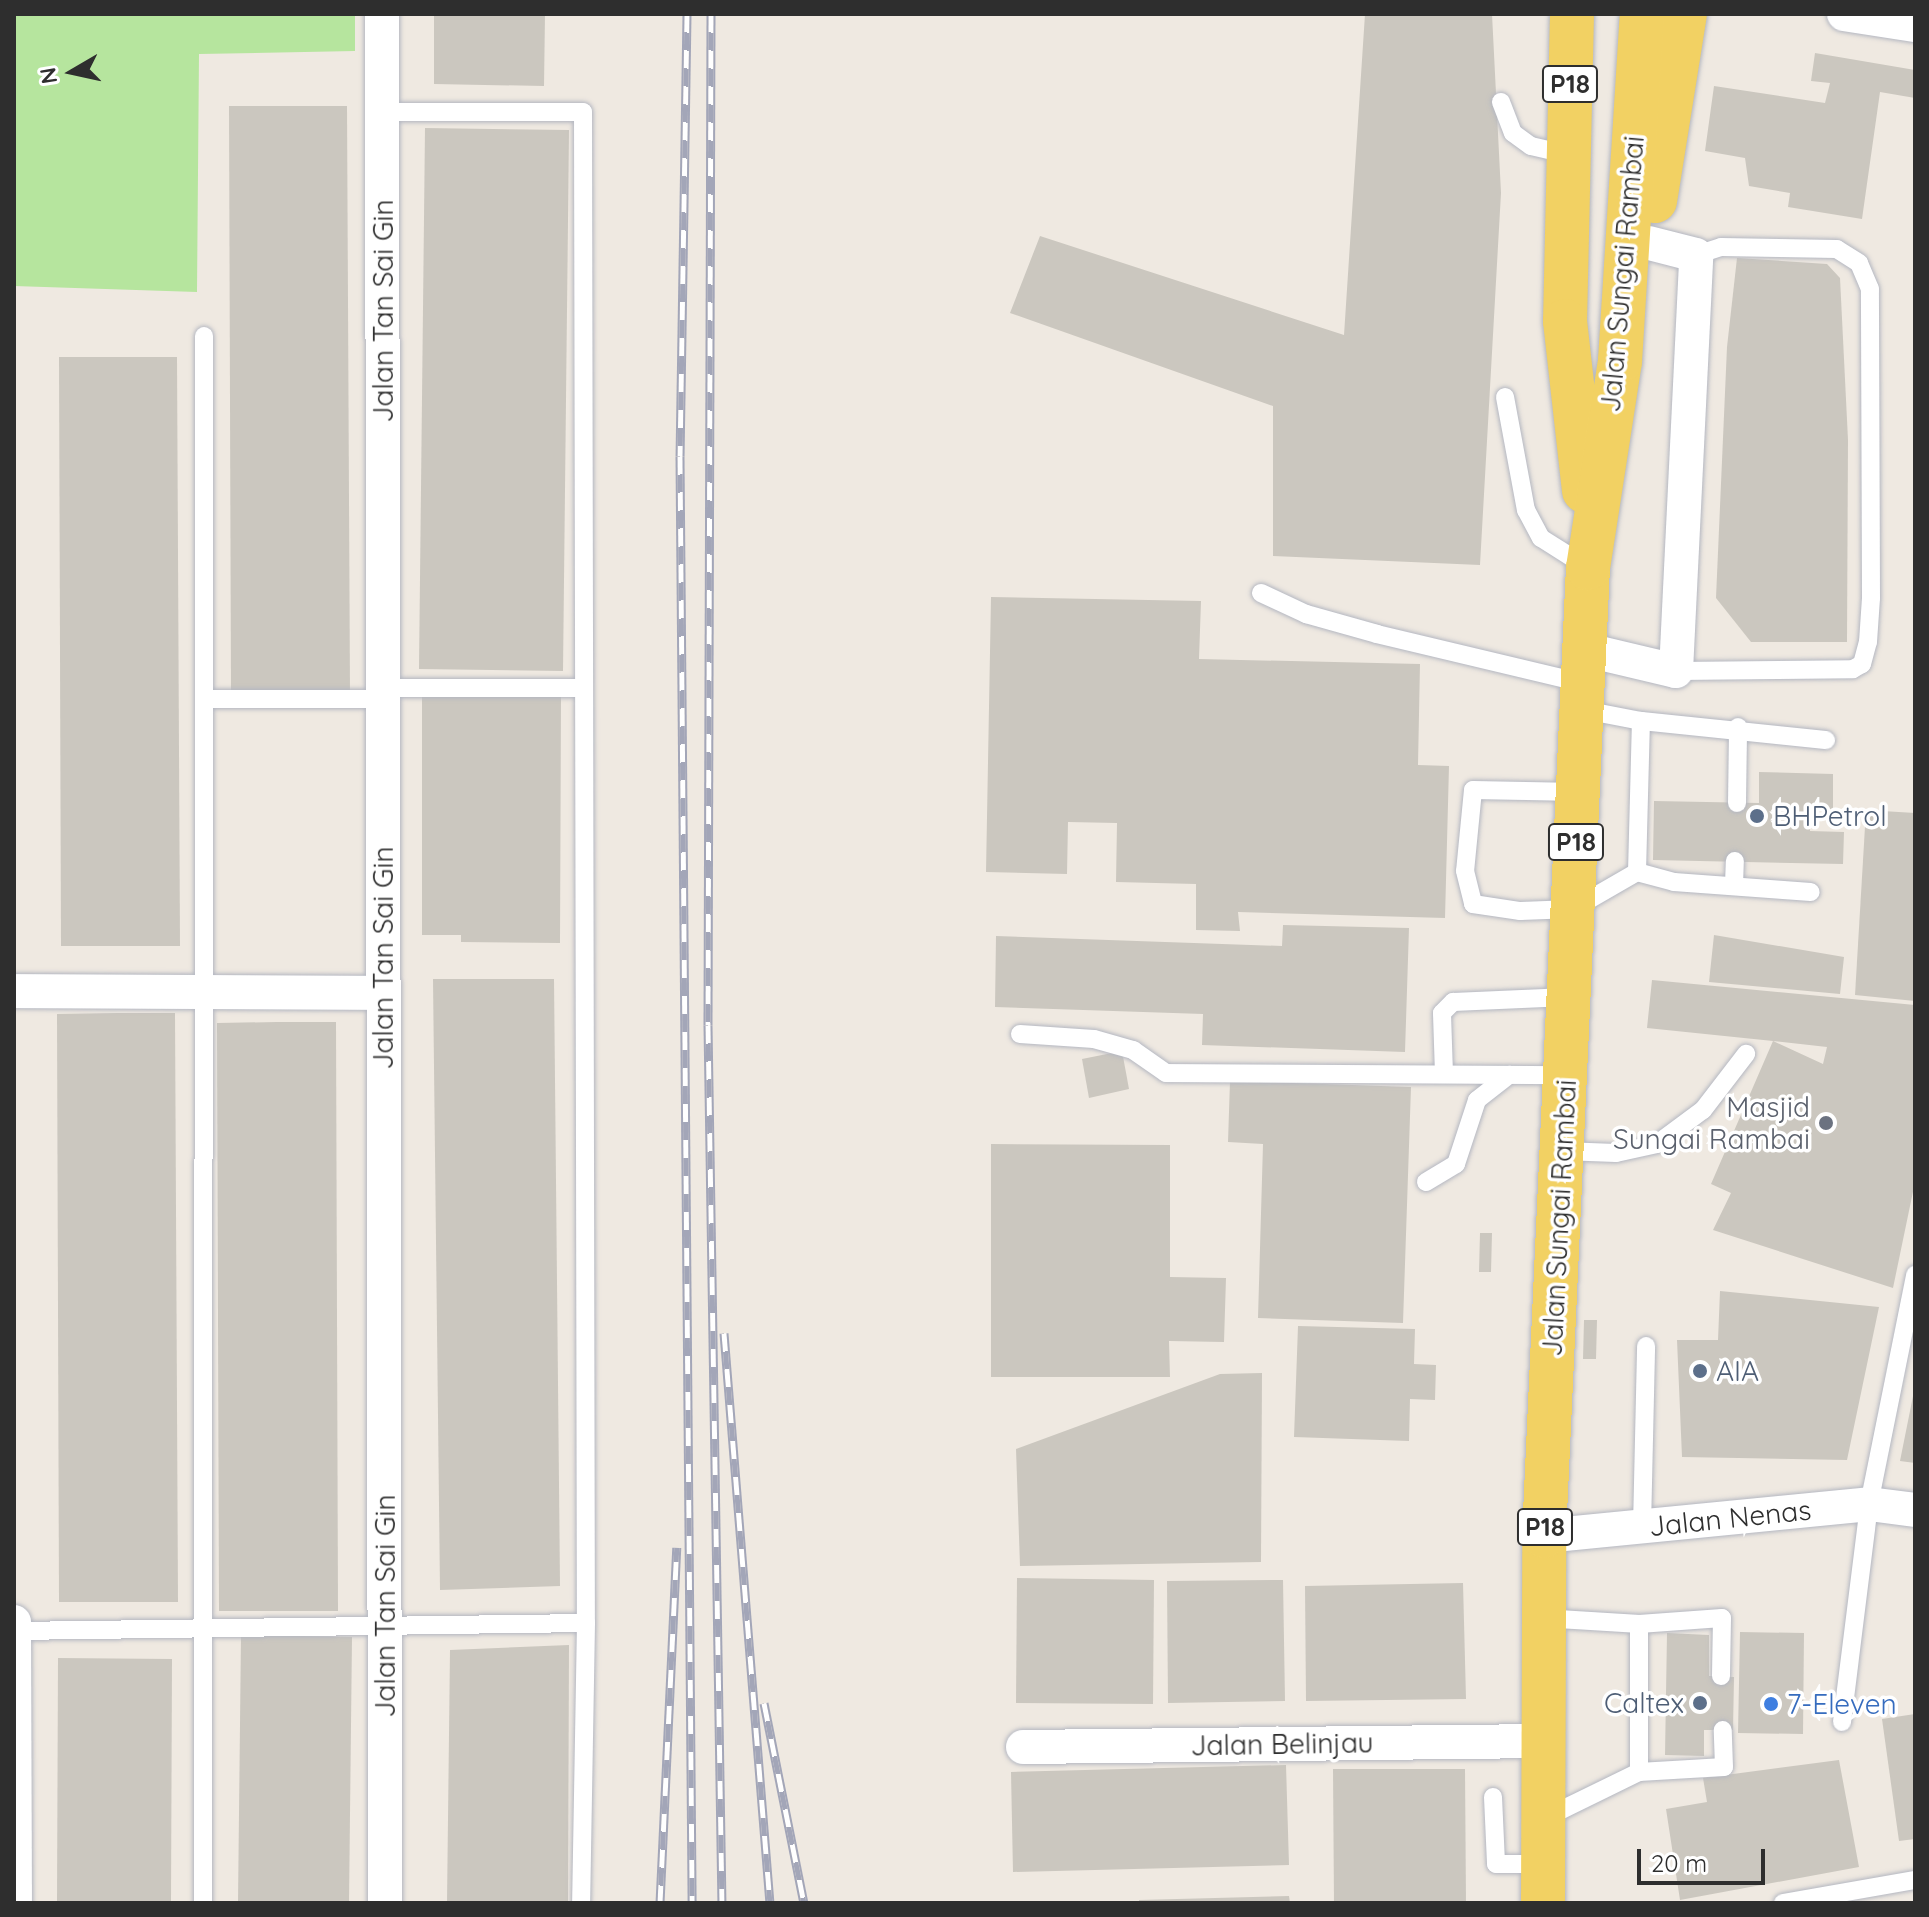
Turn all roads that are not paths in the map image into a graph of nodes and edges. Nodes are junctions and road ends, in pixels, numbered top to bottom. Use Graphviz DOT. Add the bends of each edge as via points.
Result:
graph roads {
  1 [pos="382,14"];
  2 [pos="1552,14"];
  3 [pos="1572,14"];
  4 [pos="1642,14"];
  5 [pos="1685,14"];
  6 [pos="1844,14"];
  7 [pos="1915,25"];
  8 [pos="1501,102"];
  9 [pos="383,112"];
  10 [pos="1569,155"];
  11 [pos="1649,243"];
  12 [pos="1696,255"];
  13 [pos="204,336"];
  14 [pos="1620,361"];
  15 [pos="1505,397"];
  16 [pos="1589,550"];
  17 [pos="1261,593"];
  18 [pos="1676,671"];
  19 [pos="1586,681"];
  20 [pos="584,688"];
  21 [pos="383,694"];
  22 [pos="204,699"];
  23 [pos="1641,721"];
  24 [pos="1738,727"];
  25 [pos="1826,740"];
  26 [pos="1579,792"];
  27 [pos="1737,803"];
  28 [pos="1735,861"];
  29 [pos="1637,872"];
  30 [pos="1734,885"];
  31 [pos="1811,892"];
  32 [pos="1573,909"];
  33 [pos="14,991"];
  34 [pos="204,992"];
  35 [pos="383,993"];
  36 [pos="1568,997"];
  37 [pos="1020,1034"];
  38 [pos="1746,1054"];
  39 [pos="1444,1074"];
  40 [pos="1509,1075"];
  41 [pos="1566,1075"];
  42 [pos="1562,1151"];
  43 [pos="1426,1182"];
  44 [pos="1915,1275"];
  45 [pos="1646,1346"];
  46 [pos="1869,1504"];
  47 [pos="1915,1510"];
  48 [pos="1642,1527"];
  49 [pos="1544,1536"];
  50 [pos="1543,1618"];
  51 [pos="14,1622"];
  52 [pos="586,1623"];
  53 [pos="1639,1624"];
  54 [pos="385,1626"];
  55 [pos="201,1628"];
  56 [pos="14,1631"];
  57 [pos="1721,1676"];
  58 [pos="1842,1722"];
  59 [pos="1723,1730"];
  60 [pos="1542,1741"];
  61 [pos="1023,1747"];
  62 [pos="1639,1772"];
  63 [pos="14,1789"];
  64 [pos="1493,1797"];
  65 [pos="1541,1819"];
  66 [pos="1915,1880"];
  67 [pos="1542,1883"];
  68 [pos="15,1903"];
  69 [pos="203,1903"];
  70 [pos="385,1903"];
  71 [pos="581,1903"];
  72 [pos="1783,1903"];
  1 -- 9 [label="street, Jalan Tan Sai Gin"];
  2 -- 10 [label="main road" via="1562,59"];
  3 -- 10 [label="main road, Jalan Sungai Rambai / P18"];
  4 -- 14 [label="main road, Jalan Sungai Rambai / P18"];
  5 -- 11 [label="main road"];
  6 -- 7 [label="street"];
  8 -- 10 [label="lane" via="1513,133 1531,146"];
  9 -- 20 [label="lane" via="583,112"];
  9 -- 21 [label="street, Jalan Tan Sai Gin"];
  10 -- 16 [label="main road, Jalan Sungai Rambai / P18" via="1566,360"];
  11 -- 12 [label="street"];
  11 -- 14 [label="main road"];
  12 -- 18 [label="street"];
  12 -- 18 [label="lane" via="1721,247 1837,249 1859,263 1870,289 1871,598 1868,642 1862,664 1853,669"];
  13 -- 22 [label="lane"];
  14 -- 16 [label="main road, Jalan Sungai Rambai / P18"];
  15 -- 16 [label="lane" via="1526,510 1541,538"];
  16 -- 19 [label="main road, Jalan Sungai Rambai / P18"];
  17 -- 19 [label="lane" via="1306,614 1377,634"];
  18 -- 19 [label="street"];
  19 -- 23 [label="lane"];
  19 -- 26 [label="main road, Jalan Sungai Rambai / P18"];
  20 -- 21 [label="lane"];
  20 -- 52 [label="lane"];
  21 -- 22 [label="lane"];
  21 -- 35 [label="street, Jalan Tan Sai Gin"];
  22 -- 34 [label="lane"];
  23 -- 24 [label="lane"];
  23 -- 29 [label="lane"];
  24 -- 25 [label="lane"];
  24 -- 27 [label="lane"];
  26 -- 32 [label="main road, Jalan Sungai Rambai / P18"];
  26 -- 32 [label="lane" via="1473,790 1465,871 1473,904 1520,911"];
  28 -- 30 [label="lane"];
  29 -- 30 [label="lane" via="1674,882"];
  29 -- 32 [label="lane"];
  30 -- 31 [label="lane"];
  32 -- 36 [label="main road, Jalan Sungai Rambai / P18"];
  33 -- 34 [label="street"];
  34 -- 35 [label="street"];
  34 -- 55 [label="lane"];
  35 -- 54 [label="street, Jalan Tan Sai Gin"];
  36 -- 39 [label="lane" via="1453,1002 1442,1013"];
  36 -- 41 [label="main road, Jalan Sungai Rambai / P18"];
  37 -- 39 [label="lane" via="1094,1039 1133,1050 1166,1073"];
  38 -- 42 [label="lane" via="1703,1110 1657,1144 1616,1153"];
  39 -- 40 [label="lane"];
  40 -- 41 [label="lane"];
  40 -- 43 [label="lane" via="1477,1100 1456,1164"];
  41 -- 42 [label="main road, Jalan Sungai Rambai / P18"];
  42 -- 49 [label="main road, Jalan Sungai Rambai / P18"];
  44 -- 46 [label="lane"];
  45 -- 48 [label="lane"];
  46 -- 47 [label="street, Jalan Nenas"];
  46 -- 48 [label="street, Jalan Nenas"];
  46 -- 58 [label="lane"];
  48 -- 49 [label="street, Jalan Nenas"];
  49 -- 50 [label="main road, Jalan Sungai Rambai / P18"];
  50 -- 53 [label="lane"];
  50 -- 60 [label="main road, Jalan Sungai Rambai / P18"];
  51 -- 56 [label="street"];
  52 -- 54 [label="lane"];
  52 -- 71 [label="lane"];
  53 -- 57 [label="lane" via="1722,1618"];
  53 -- 62 [label="lane"];
  54 -- 55 [label="lane"];
  54 -- 70 [label="street, Jalan Tan Sai Gin"];
  55 -- 56 [label="lane"];
  55 -- 69 [label="lane"];
  56 -- 63 [label="street"];
  59 -- 62 [label="lane" via="1724,1767"];
  60 -- 61 [label="street, Jalan Belinjau"];
  60 -- 65 [label="main road, Jalan Sungai Rambai / P18"];
  62 -- 65 [label="lane"];
  63 -- 68 [label="street"];
  64 -- 67 [label="lane" via="1496,1864"];
  65 -- 67 [label="main road, Jalan Sungai Rambai / P18"];
  66 -- 72 [label="lane"];
}
